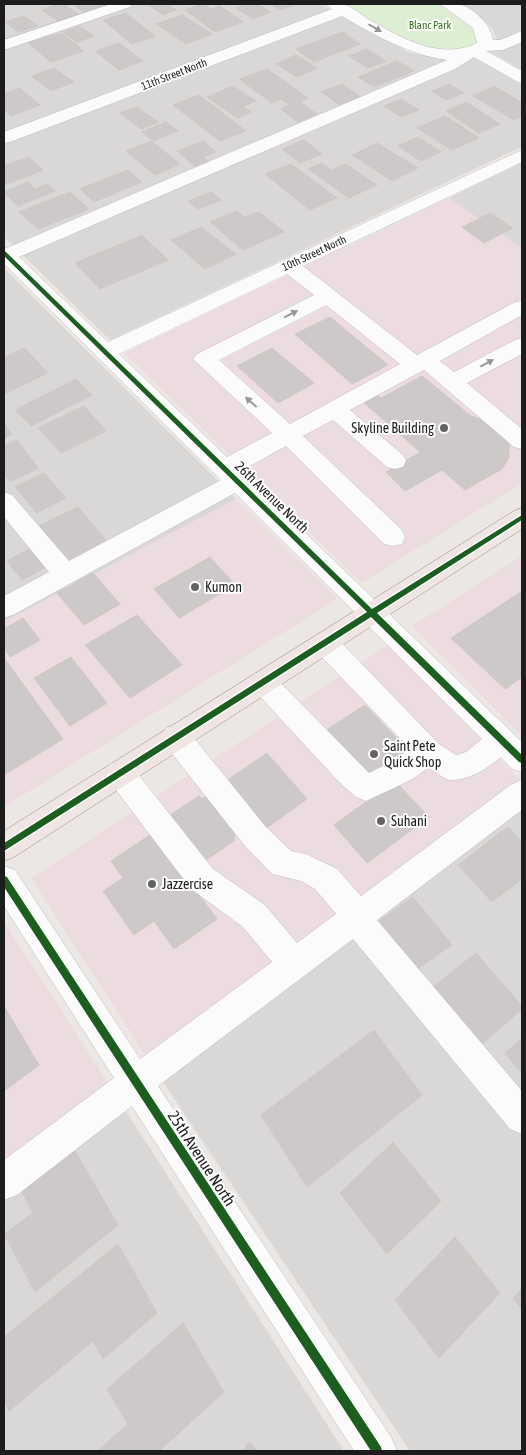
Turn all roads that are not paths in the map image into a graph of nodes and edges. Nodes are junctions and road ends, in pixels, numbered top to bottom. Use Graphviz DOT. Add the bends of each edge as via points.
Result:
graph roads {
  1 [pos="126,4"];
  2 [pos="447,4"];
  3 [pos="339,7"];
  4 [pos="522,36"];
  5 [pos="4,46"];
  6 [pos="475,51"];
  7 [pos="522,78"];
  8 [pos="4,138"];
  9 [pos="522,155"];
  10 [pos="5,254"];
  11 [pos="289,265"];
  12 [pos="328,296"];
  13 [pos="522,307"];
  14 [pos="522,344"];
  15 [pos="105,352"];
  16 [pos="421,362"];
  17 [pos="452,382"];
  18 [pos="334,410"];
  19 [pos="514,422"];
  20 [pos="288,435"];
  21 [pos="522,441"];
  22 [pos="396,460"];
  23 [pos="231,475"];
  24 [pos="4,501"];
  25 [pos="522,517"];
  26 [pos="393,537"];
  27 [pos="65,574"];
  28 [pos="4,608"];
  29 [pos="372,613"];
  30 [pos="325,643"];
  31 [pos="263,682"];
  32 [pos="176,737"];
  33 [pos="502,740"];
  34 [pos="429,752"];
  35 [pos="522,760"];
  36 [pos="120,773"];
  37 [pos="522,793"];
  38 [pos="4,847"];
  39 [pos="4,880"];
  40 [pos="357,917"];
  41 [pos="294,964"];
  42 [pos="136,1083"];
  43 [pos="522,1117"];
  44 [pos="4,1182"];
  45 [pos="377,1451"];
  1 -- 5 [label="street"];
  2 -- 6 [label="street" via="477,22 485,32"];
  3 -- 6 [label="street, one-way" via="412,48 448,56"];
  3 -- 8 [label="street, 11th Street North"];
  4 -- 6 [label="street"];
  6 -- 7 [label="street"];
  6 -- 10 [label="street" via="449,66"];
  9 -- 11 [label="street, 10th Street North"];
  10 -- 15 [label="street, 26th Avenue North"];
  11 -- 12 [label="street"];
  11 -- 15 [label="street, 10th Street North"];
  12 -- 16 [label="street"];
  20 -- 12 [label="street, one-way" via="204,359"];
  13 -- 16 [label="street"];
  17 -- 14 [label="street, one-way"];
  15 -- 23 [label="street, 26th Avenue North"];
  16 -- 17 [label="street"];
  16 -- 18 [label="street"];
  17 -- 19 [label="street"];
  18 -- 20 [label="street"];
  18 -- 22 [label="street"];
  19 -- 21 [label="street"];
  20 -- 23 [label="street"];
  20 -- 26 [label="street"];
  23 -- 27 [label="street"];
  23 -- 29 [label="street, 26th Avenue North"];
  24 -- 27 [label="street"];
  25 -- 29 [label="main road"];
  27 -- 28 [label="street"];
  29 -- 30 [label="main road"];
  29 -- 33 [label="street, 26th Avenue North"];
  30 -- 31 [label="main road"];
  30 -- 34 [label="street"];
  31 -- 32 [label="main road"];
  31 -- 34 [label="street" via="366,788 401,771"];
  32 -- 36 [label="main road"];
  32 -- 40 [label="street" via="255,836 283,864 306,868 326,879"];
  33 -- 34 [label="street" via="474,762 453,768"];
  33 -- 35 [label="street, 26th Avenue North"];
  36 -- 38 [label="main road"];
  36 -- 41 [label="street" via="202,879 254,916"];
  37 -- 40 [label="street"];
  39 -- 42 [label="street, 25th Avenue North"];
  40 -- 41 [label="street"];
  40 -- 43 [label="street"];
  41 -- 42 [label="street"];
  42 -- 44 [label="street"];
  42 -- 45 [label="street, 25th Avenue North"];
}
